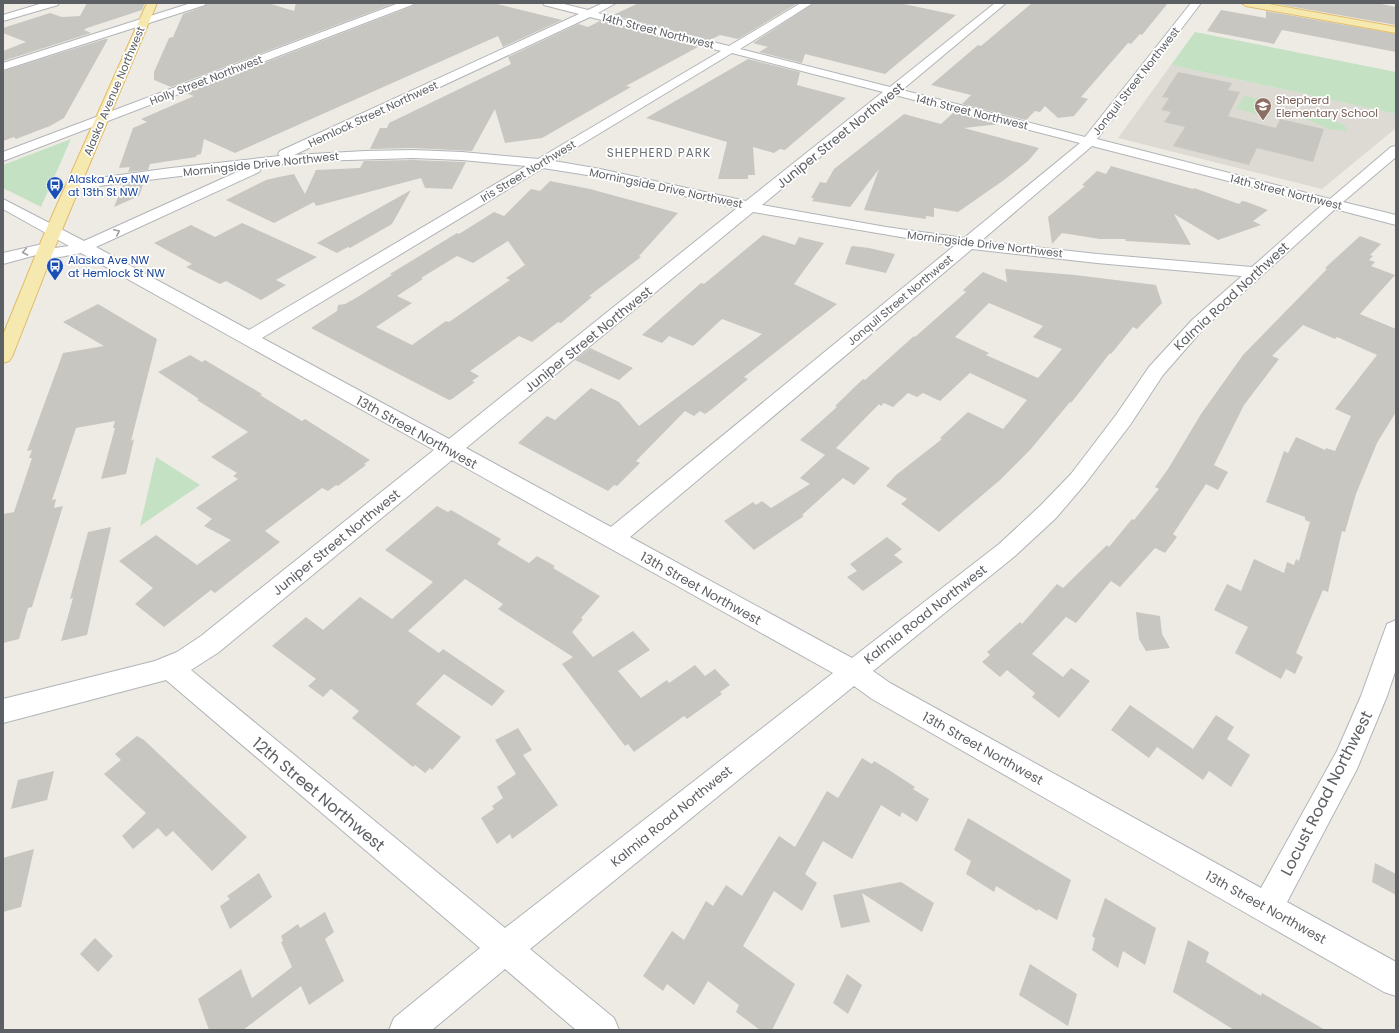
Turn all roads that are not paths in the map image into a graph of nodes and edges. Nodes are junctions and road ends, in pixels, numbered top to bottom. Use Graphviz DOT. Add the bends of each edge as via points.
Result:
graph roads {
  1 [pos="54,3"];
  2 [pos="152,3"];
  3 [pos="201,3"];
  4 [pos="408,3"];
  5 [pos="548,3"];
  6 [pos="611,3"];
  7 [pos="808,3"];
  8 [pos="1001,3"];
  9 [pos="1196,3"];
  10 [pos="1246,3"];
  11 [pos="1272,3"];
  12 [pos="589,14"];
  13 [pos="3,18"];
  14 [pos="144,22"];
  15 [pos="1396,25"];
  16 [pos="1396,30"];
  17 [pos="730,50"];
  18 [pos="3,67"];
  19 [pos="893,91"];
  20 [pos="102,120"];
  21 [pos="1089,142"];
  22 [pos="1396,150"];
  23 [pos="3,157"];
  24 [pos="273,160"];
  25 [pos="541,163"];
  26 [pos="74,185"];
  27 [pos="3,203"];
  28 [pos="1332,204"];
  29 [pos="752,206"];
  30 [pos="1396,220"];
  31 [pos="53,232"];
  32 [pos="968,243"];
  33 [pos="82,248"];
  34 [pos="46,251"];
  35 [pos="3,259"];
  36 [pos="1256,272"];
  37 [pos="247,339"];
  38 [pos="3,357"];
  39 [pos="450,450"];
  40 [pos="612,539"];
  41 [pos="1396,631"];
  42 [pos="170,668"];
  43 [pos="853,671"];
  44 [pos="1389,682"];
  45 [pos="3,711"];
  46 [pos="1267,908"];
  47 [pos="504,949"];
  48 [pos="1396,980"];
  49 [pos="406,1030"];
  50 [pos="602,1030"];
  1 -- 13 [label="street"];
  2 -- 14 [label="main road, Alaska Avenue Northwest"];
  3 -- 14 [label="street"];
  4 -- 20 [label="street, Holly Street Northwest"];
  5 -- 12 [label="street, 14th Street Northwest"];
  6 -- 12 [label="street, Hemlock Street Northwest"];
  7 -- 17 [label="street, Iris Street Northwest"];
  8 -- 19 [label="street, Juniper Street Northwest"];
  9 -- 21 [label="street, Jonquil Street Northwest"];
  10 -- 16 [label="main road"];
  11 -- 15 [label="main road"];
  12 -- 17 [label="street, 14th Street Northwest"];
  12 -- 24 [label="street, Hemlock Street Northwest"];
  14 -- 18 [label="street"];
  14 -- 20 [label="main road, Alaska Avenue Northwest"];
  17 -- 19 [label="street, 14th Street Northwest"];
  17 -- 25 [label="street, Iris Street Northwest"];
  19 -- 21 [label="street, 14th Street Northwest"];
  19 -- 29 [label="street, Juniper Street Northwest"];
  20 -- 23 [label="street, Holly Street Northwest"];
  20 -- 26 [label="main road, Alaska Avenue Northwest"];
  21 -- 28 [label="street, 14th Street Northwest"];
  21 -- 32 [label="street, Jonquil Street Northwest"];
  22 -- 28 [label="street, Kalmia Road Northwest"];
  24 -- 25 [label="street, Morningside Drive Northwest" via="407,154"];
  24 -- 26 [label="street, Morningside Drive Northwest"];
  33 -- 24 [label="street, Hemlock Street Northwest, one-way"];
  25 -- 29 [label="street, Morningside Drive Northwest" via="607,174"];
  25 -- 37 [label="street, Iris Street Northwest"];
  26 -- 31 [label="main road, Alaska Avenue Northwest"];
  27 -- 31 [label="street, 13th Street Northwest"];
  28 -- 30 [label="street, 14th Street Northwest"];
  28 -- 36 [label="street, Kalmia Road Northwest"];
  29 -- 32 [label="street, Morningside Drive Northwest" via="844,224"];
  29 -- 39 [label="street, Juniper Street Northwest"];
  31 -- 33 [label="street, 13th Street Northwest"];
  31 -- 34 [label="main road, Alaska Avenue Northwest"];
  32 -- 36 [label="street, Morningside Drive Northwest" via="1151,264"];
  32 -- 40 [label="street, Jonquil Street Northwest"];
  33 -- 34 [label="street, Hemlock Street Northwest"];
  33 -- 37 [label="street, 13th Street Northwest"];
  34 -- 35 [label="street, Hemlock Street Northwest, one-way" via="16,254"];
  34 -- 38 [label="main road, Alaska Avenue Northwest"];
  36 -- 43 [label="street, Kalmia Road Northwest" via="1198,324 1171,353 1100,451 1048,512 1007,550"];
  37 -- 39 [label="street, 13th Street Northwest"];
  39 -- 40 [label="street, 13th Street Northwest"];
  39 -- 42 [label="street, Juniper Street Northwest" via="210,644"];
  40 -- 43 [label="street, 13th Street Northwest"];
  41 -- 44 [label="street, Locust Road Northwest"];
  42 -- 45 [label="street"];
  42 -- 47 [label="street, 12th Street Northwest"];
  43 -- 46 [label="street, 13th Street Northwest" via="881,690"];
  43 -- 47 [label="street, Kalmia Road Northwest"];
  44 -- 46 [label="street, Locust Road Northwest"];
  46 -- 48 [label="street, 13th Street Northwest"];
  47 -- 49 [label="street, Kalmia Road Northwest"];
  47 -- 50 [label="street, 12th Street Northwest"];
}
